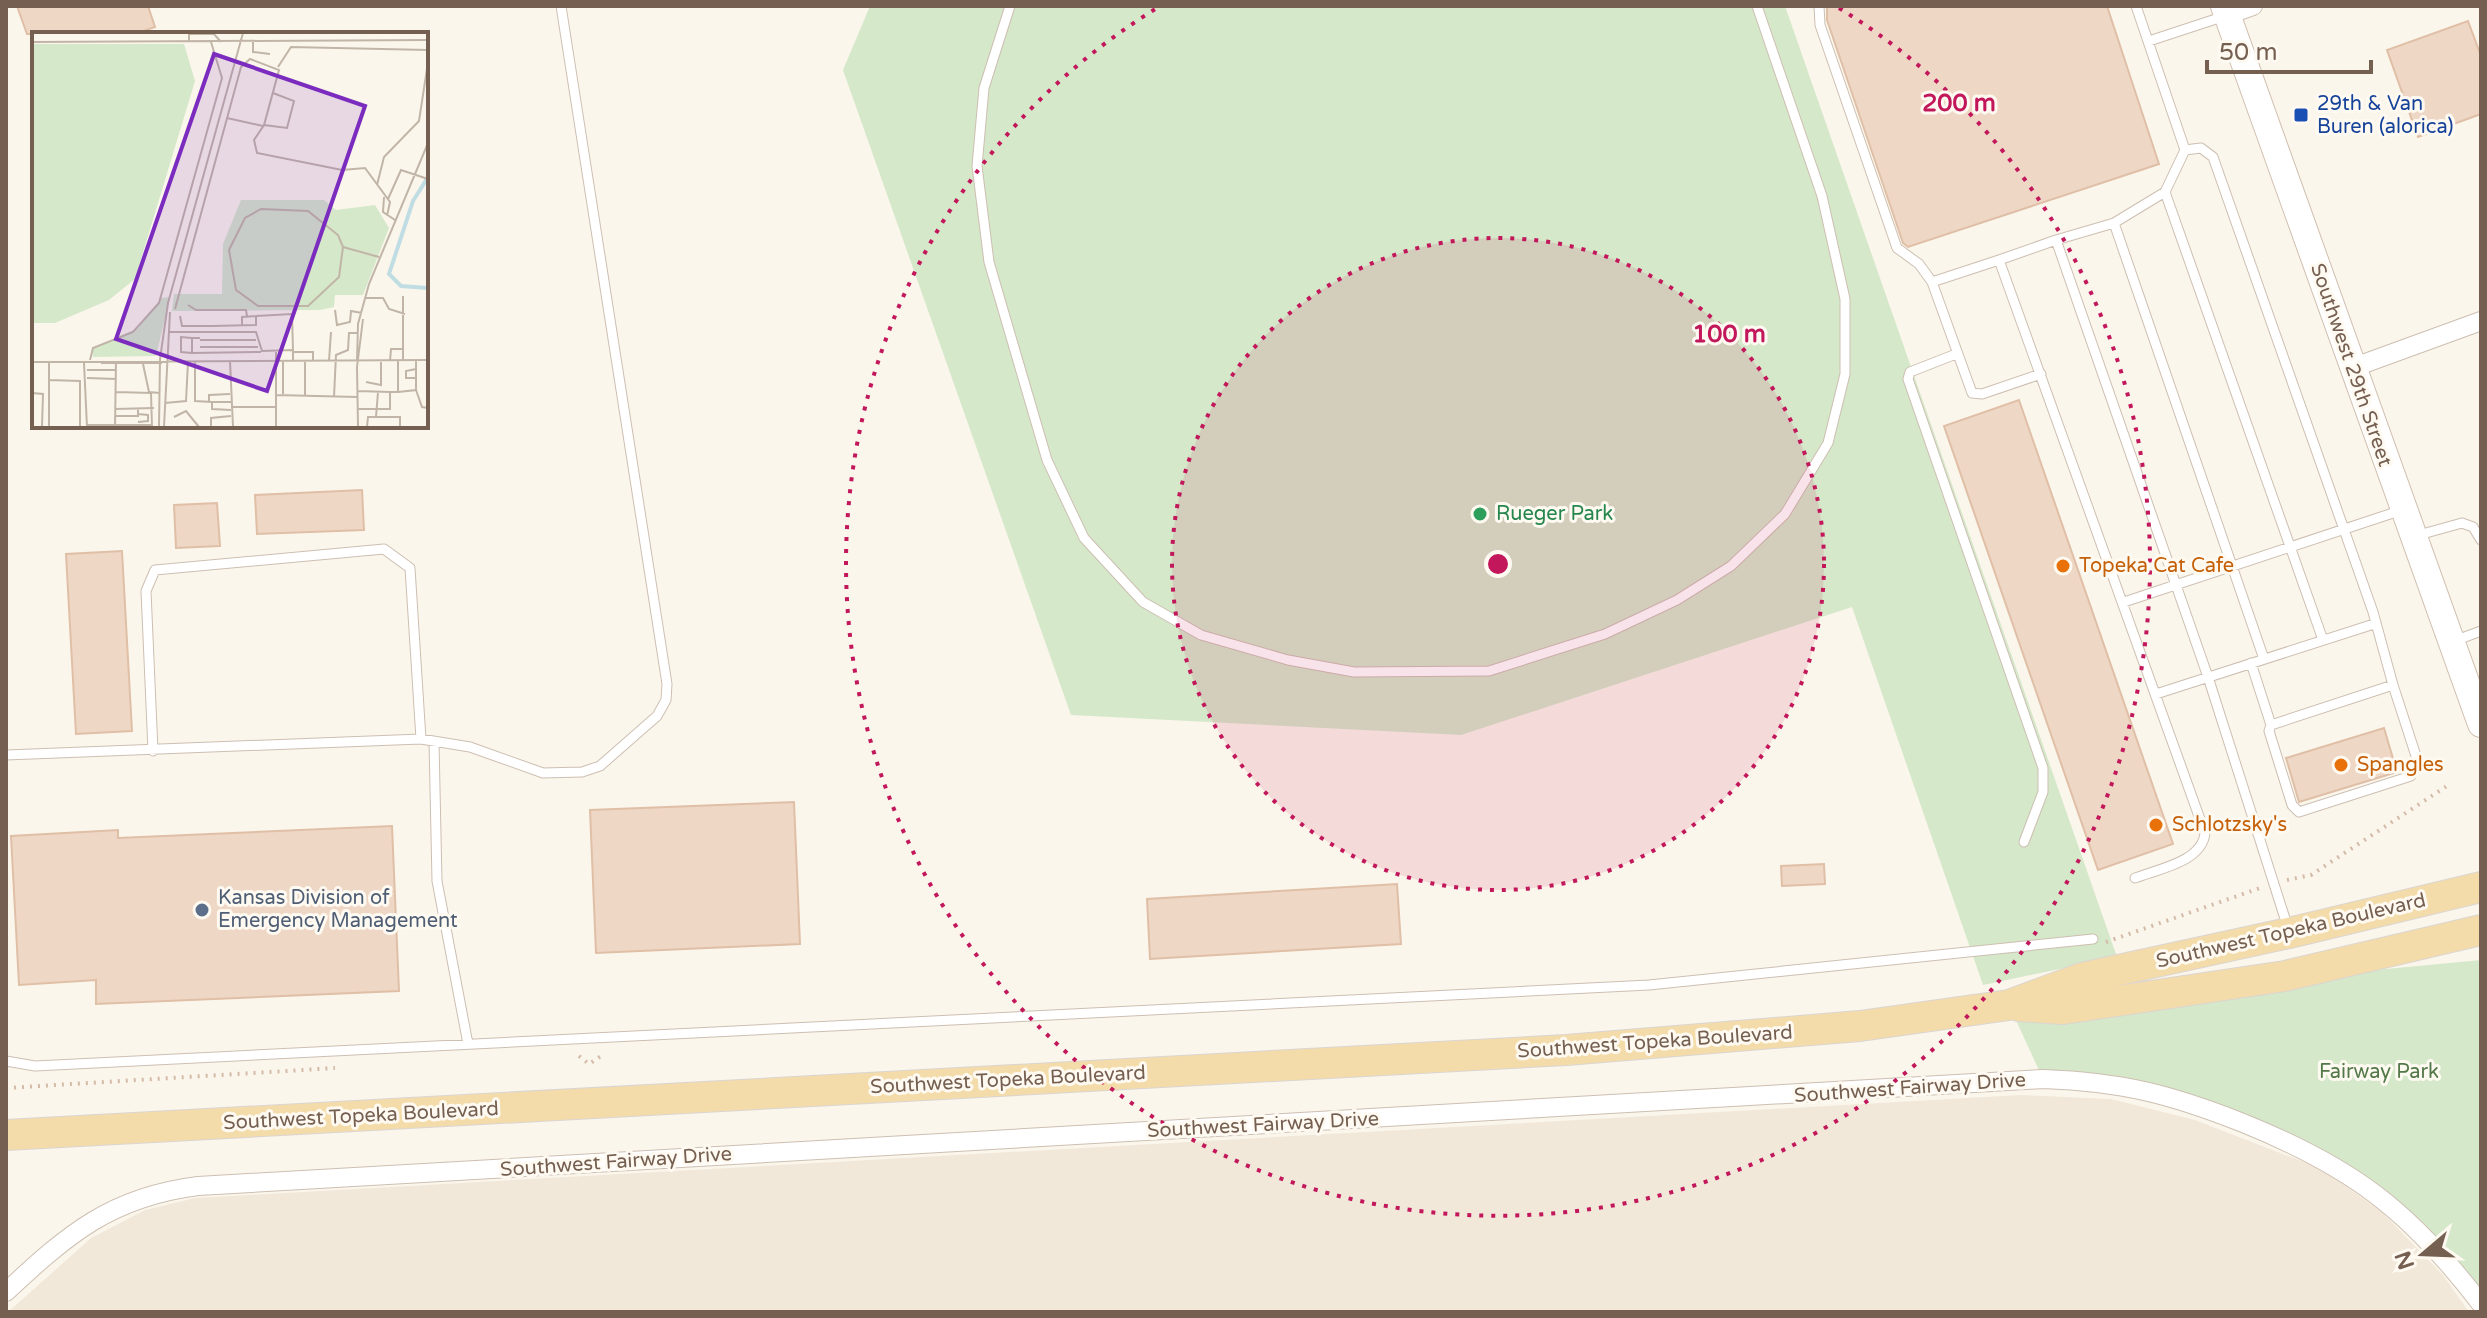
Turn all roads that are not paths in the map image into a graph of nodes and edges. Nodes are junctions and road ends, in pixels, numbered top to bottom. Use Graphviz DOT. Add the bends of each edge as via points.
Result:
graph roads {
  1 [pos="561,6"];
  2 [pos="1010,6"];
  3 [pos="1757,6"];
  4 [pos="1819,6"];
  5 [pos="2136,6"];
  6 [pos="2253,6"];
  7 [pos="2225,11"];
  8 [pos="2149,41"];
  9 [pos="2185,150"];
  10 [pos="2165,192"];
  11 [pos="2114,223"];
  12 [pos="2056,240"];
  13 [pos="1999,260"];
  14 [pos="1932,282"];
  15 [pos="2481,321"];
  16 [pos="1956,354"];
  17 [pos="2352,368"];
  18 [pos="2041,374"];
  19 [pos="2402,510"];
  20 [pos="2344,530"];
  21 [pos="2412,537"];
  22 [pos="2481,540"];
  23 [pos="2292,546"];
  24 [pos="2232,565"];
  25 [pos="2176,585"];
  26 [pos="2124,602"];
  27 [pos="2374,624"];
  28 [pos="2481,631"];
  29 [pos="2323,640"];
  30 [pos="2451,642"];
  31 [pos="2264,659"];
  32 [pos="2251,663"];
  33 [pos="2208,677"];
  34 [pos="2393,685"];
  35 [pos="2156,694"];
  36 [pos="2476,694"];
  37 [pos="2481,724"];
  38 [pos="2271,725"];
  39 [pos="421,739"];
  40 [pos="434,742"];
  41 [pos="153,751"];
  42 [pos="6,755"];
  43 [pos="2024,842"];
  44 [pos="2135,878"];
  45 [pos="2481,887"];
  46 [pos="2481,930"];
  47 [pos="2289,933"];
  48 [pos="2093,939"];
  49 [pos="2009,1005"];
  50 [pos="468,1044"];
  51 [pos="6,1061"];
  52 [pos="6,1135"];
  53 [pos="6,1292"];
  54 [pos="2481,1304"];
  1 -- 40 [label="lane" via="666,700 657,716 600,766 582,772 543,773 470,747"];
  2 -- 3 [label="lane" via="984,88 977,166 989,262 1047,460 1084,538 1143,602 1201,635 1354,672 1489,671 1605,634 1677,600 1731,566 1785,514 1828,443 1845,374 1845,299 1822,196"];
  4 -- 14 [label="lane" via="1820,25 1897,248"];
  5 -- 8 [label="lane"];
  6 -- 7 [label="street"];
  7 -- 8 [label="lane"];
  7 -- 17 [label="main road, Southwest 29th Street"];
  8 -- 9 [label="lane"];
  9 -- 10 [label="lane"];
  9 -- 20 [label="lane" via="2201,148 2213,157"];
  10 -- 11 [label="lane"];
  10 -- 23 [label="lane"];
  11 -- 12 [label="lane"];
  11 -- 24 [label="lane"];
  12 -- 13 [label="lane"];
  12 -- 25 [label="lane"];
  13 -- 14 [label="lane"];
  13 -- 18 [label="lane"];
  14 -- 16 [label="lane"];
  15 -- 17 [label="street"];
  16 -- 18 [label="lane" via="1972,393"];
  16 -- 43 [label="lane" via="1910,372 1908,379 2043,768 2043,792"];
  17 -- 19 [label="main road, Southwest 29th Street"];
  18 -- 26 [label="lane"];
  19 -- 20 [label="lane"];
  19 -- 21 [label="main road, Southwest 29th Street"];
  20 -- 23 [label="lane"];
  20 -- 27 [label="lane"];
  21 -- 22 [label="lane" via="2462,523 2473,527"];
  21 -- 30 [label="main road, Southwest 29th Street"];
  23 -- 24 [label="lane"];
  23 -- 29 [label="lane"];
  24 -- 25 [label="lane"];
  24 -- 31 [label="lane"];
  25 -- 26 [label="lane"];
  25 -- 33 [label="lane"];
  26 -- 35 [label="lane"];
  27 -- 29 [label="lane"];
  27 -- 34 [label="lane"];
  28 -- 30 [label="lane"];
  29 -- 31 [label="lane"];
  30 -- 36 [label="main road, Southwest 29th Street"];
  31 -- 32 [label="lane"];
  32 -- 33 [label="lane"];
  32 -- 38 [label="lane"];
  33 -- 35 [label="lane"];
  33 -- 47 [label="lane"];
  34 -- 38 [label="lane"];
  34 -- 38 [label="lane" via="2417,759 2411,776 2397,781 2299,812"];
  35 -- 44 [label="lane" via="2205,833 2204,844 2197,854"];
  36 -- 37 [label="main road, Southwest 29th Street"];
  39 -- 40 [label="lane"];
  39 -- 41 [label="lane"];
  39 -- 41 [label="lane" via="410,568 384,549 155,570 146,591"];
  40 -- 50 [label="lane" via="437,881"];
  41 -- 42 [label="lane"];
  45 -- 47 [label="main road, Southwest Topeka Boulevard"];
  46 -- 49 [label="main road, Southwest Topeka Boulevard" via="2285,976 2063,1009"];
  47 -- 49 [label="main road, Southwest Topeka Boulevard" via="2082,978"];
  48 -- 50 [label="lane" via="1649,985"];
  49 -- 52 [label="main road, Southwest Topeka Boulevard" via="1860,1026 1566,1050"];
  50 -- 51 [label="lane" via="35,1066"];
  53 -- 54 [label="street, Southwest Fairway Drive" via="56,1245 110,1209 198,1186 2043,1079 2118,1084 2177,1096 2322,1156 2385,1199"];
}
